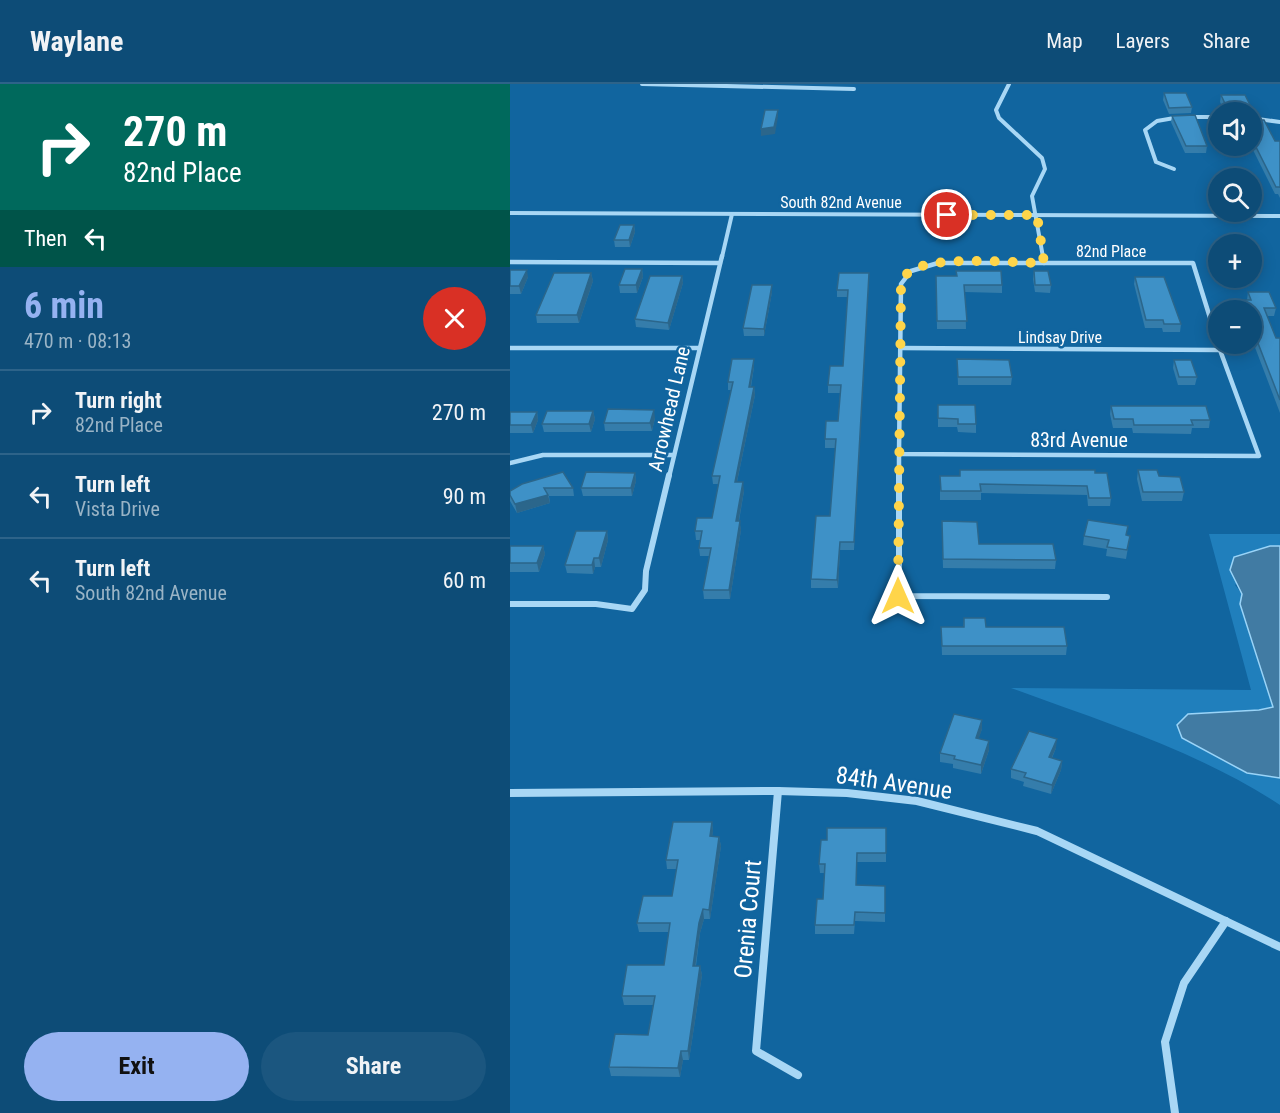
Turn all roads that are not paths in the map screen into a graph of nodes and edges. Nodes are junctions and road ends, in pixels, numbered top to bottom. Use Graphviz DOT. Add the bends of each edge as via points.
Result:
graph roads {
  1 [pos="642,84"];
  2 [pos="1008,84"];
  3 [pos="854,89"];
  4 [pos="1208,117"];
  5 [pos="1262,120"];
  6 [pos="1280,122"];
  7 [pos="1174,169"];
  8 [pos="510,213"];
  9 [pos="732,214"];
  10 [pos="1037,215"];
  11 [pos="1280,216"];
  12 [pos="510,262"];
  13 [pos="720,263"];
  14 [pos="1044,263"];
  15 [pos="1208,311"];
  16 [pos="510,348"];
  17 [pos="699,348"];
  18 [pos="901,348"];
  19 [pos="1208,350"];
  20 [pos="1221,354"];
  21 [pos="674,454"];
  22 [pos="899,454"];
  23 [pos="510,463"];
  24 [pos="1107,597"];
  25 [pos="510,604"];
  26 [pos="778,791"];
  27 [pos="510,794"];
  28 [pos="1226,921"];
  29 [pos="1280,946"];
  30 [pos="798,1075"];
  31 [pos="1175,1113"];
  1 -- 3 [label="street"];
  2 -- 10 [label="street" via="996,110 1005,126 1042,158 1045,169 1032,196"];
  4 -- 7 [label="street" via="1171,118 1147,126 1145,134 1156,162"];
  5 -- 6 [label="street"];
  8 -- 9 [label="street, South 82nd Avenue"];
  9 -- 10 [label="street, South 82nd Avenue"];
  9 -- 13 [label="street, Arrowhead Lane"];
  10 -- 11 [label="street, South 82nd Avenue"];
  10 -- 14 [label="street"];
  12 -- 13 [label="street"];
  13 -- 17 [label="street, Arrowhead Lane"];
  14 -- 15 [label="street, 82nd Place" via="1193,263"];
  14 -- 18 [label="street, 82nd Place" via="949,263 922,266 908,273 901,284"];
  16 -- 17 [label="street"];
  17 -- 21 [label="street, Arrowhead Lane"];
  18 -- 19 [label="street, Lindsay Drive"];
  18 -- 22 [label="street"];
  20 -- 22 [label="street, 83rd Avenue" via="1259,456"];
  21 -- 23 [label="street" via="543,455"];
  21 -- 25 [label="street, Arrowhead Lane" via="645,590 632,609 596,604"];
  22 -- 24 [label="street" via="898,596"];
  26 -- 27 [label="street, 84th Avenue"];
  26 -- 28 [label="street, 84th Avenue" via="917,801 1037,831"];
  26 -- 30 [label="street, Orenia Court" via="756,1051"];
  28 -- 29 [label="street, 84th Avenue"];
  28 -- 31 [label="street" via="1184,983 1165,1042"];
}
